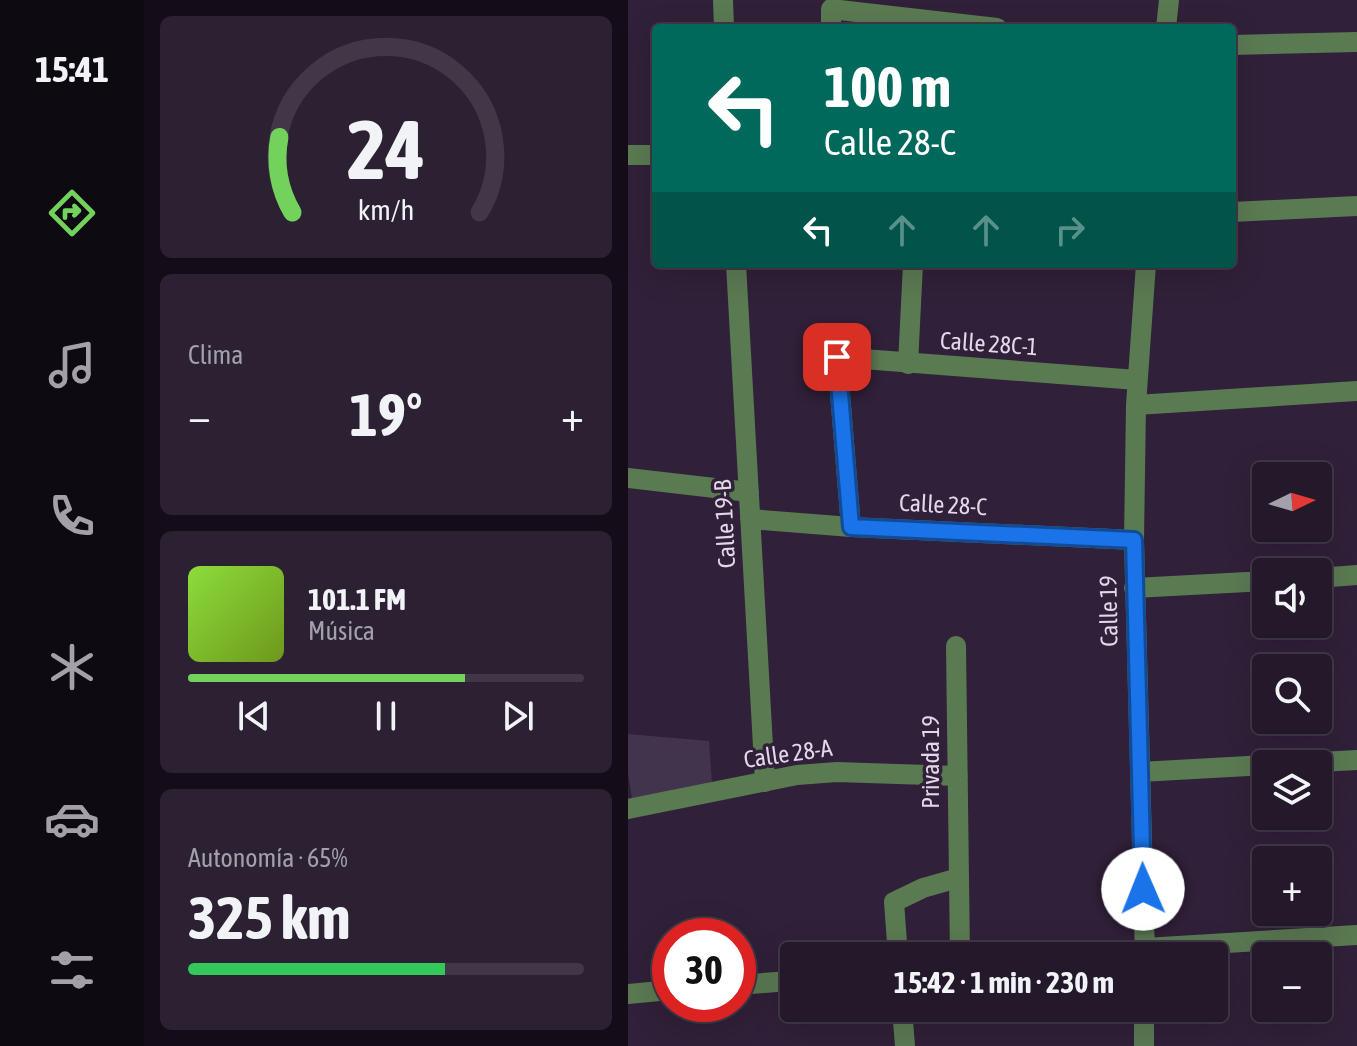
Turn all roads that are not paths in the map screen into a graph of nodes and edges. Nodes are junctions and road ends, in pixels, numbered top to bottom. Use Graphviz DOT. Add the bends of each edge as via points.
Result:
graph roads {
  1 [pos="723,0"];
  2 [pos="1169,0"];
  3 [pos="831,19"];
  4 [pos="724,24"];
  5 [pos="923,24"];
  6 [pos="1166,24"];
  7 [pos="1357,42"];
  8 [pos="1236,45"];
  9 [pos="628,155"];
  10 [pos="652,155"];
  11 [pos="1357,206"];
  12 [pos="1236,212"];
  13 [pos="736,268"];
  14 [pos="913,268"];
  15 [pos="1146,268"];
  16 [pos="908,364"];
  17 [pos="1137,380"];
  18 [pos="1357,391"];
  19 [pos="1136,405"];
  20 [pos="628,478"];
  21 [pos="749,492"];
  22 [pos="750,519"];
  23 [pos="851,527"];
  24 [pos="1134,540"];
  25 [pos="1357,575"];
  26 [pos="1332,577"];
  27 [pos="1252,582"];
  28 [pos="1134,588"];
  29 [pos="956,646"];
  30 [pos="1357,760"];
  31 [pos="1332,761"];
  32 [pos="1252,766"];
  33 [pos="1140,772"];
  34 [pos="958,776"];
  35 [pos="765,782"];
  36 [pos="628,809"];
  37 [pos="958,878"];
  38 [pos="1357,935"];
  39 [pos="897,942"];
  40 [pos="960,942"];
  41 [pos="1145,942"];
  42 [pos="1228,945"];
  43 [pos="780,982"];
  44 [pos="756,984"];
  45 [pos="652,992"];
  46 [pos="628,994"];
  47 [pos="903,1022"];
  48 [pos="1144,1022"];
  49 [pos="905,1046"];
  50 [pos="1144,1046"];
  1 -- 4 [label="street"];
  2 -- 6 [label="street"];
  3 -- 5 [label="street"];
  7 -- 8 [label="street"];
  9 -- 10 [label="street"];
  11 -- 12 [label="street"];
  13 -- 21 [label="street, Calle 19-B"];
  14 -- 16 [label="street"];
  15 -- 17 [label="street, Calle 19"];
  16 -- 17 [label="street, Calle 28C-1"];
  16 -- 23 [label="street, Calle 28C-1" via="837,357"];
  17 -- 19 [label="street, Calle 19"];
  18 -- 19 [label="street"];
  19 -- 24 [label="street, Calle 19"];
  20 -- 21 [label="street"];
  21 -- 22 [label="street, Calle 19-B"];
  22 -- 23 [label="street, Calle 28-C"];
  22 -- 35 [label="street, Calle 19-B"];
  23 -- 24 [label="street, Calle 28-C"];
  24 -- 28 [label="street, Calle 19"];
  25 -- 26 [label="street"];
  27 -- 28 [label="street"];
  28 -- 33 [label="street, Calle 19"];
  29 -- 34 [label="street, Privada 19"];
  30 -- 31 [label="street"];
  32 -- 33 [label="street"];
  33 -- 41 [label="street, Calle 19"];
  34 -- 35 [label="street, Calle 28-A" via="837,772"];
  34 -- 37 [label="street, Privada 19"];
  35 -- 36 [label="street, Calle 28-A"];
  37 -- 39 [label="street" via="894,902"];
  37 -- 40 [label="street, Privada 19"];
  38 -- 42 [label="street"];
  43 -- 44 [label="street"];
  45 -- 46 [label="street"];
  47 -- 49 [label="street"];
  48 -- 50 [label="street"];
}
